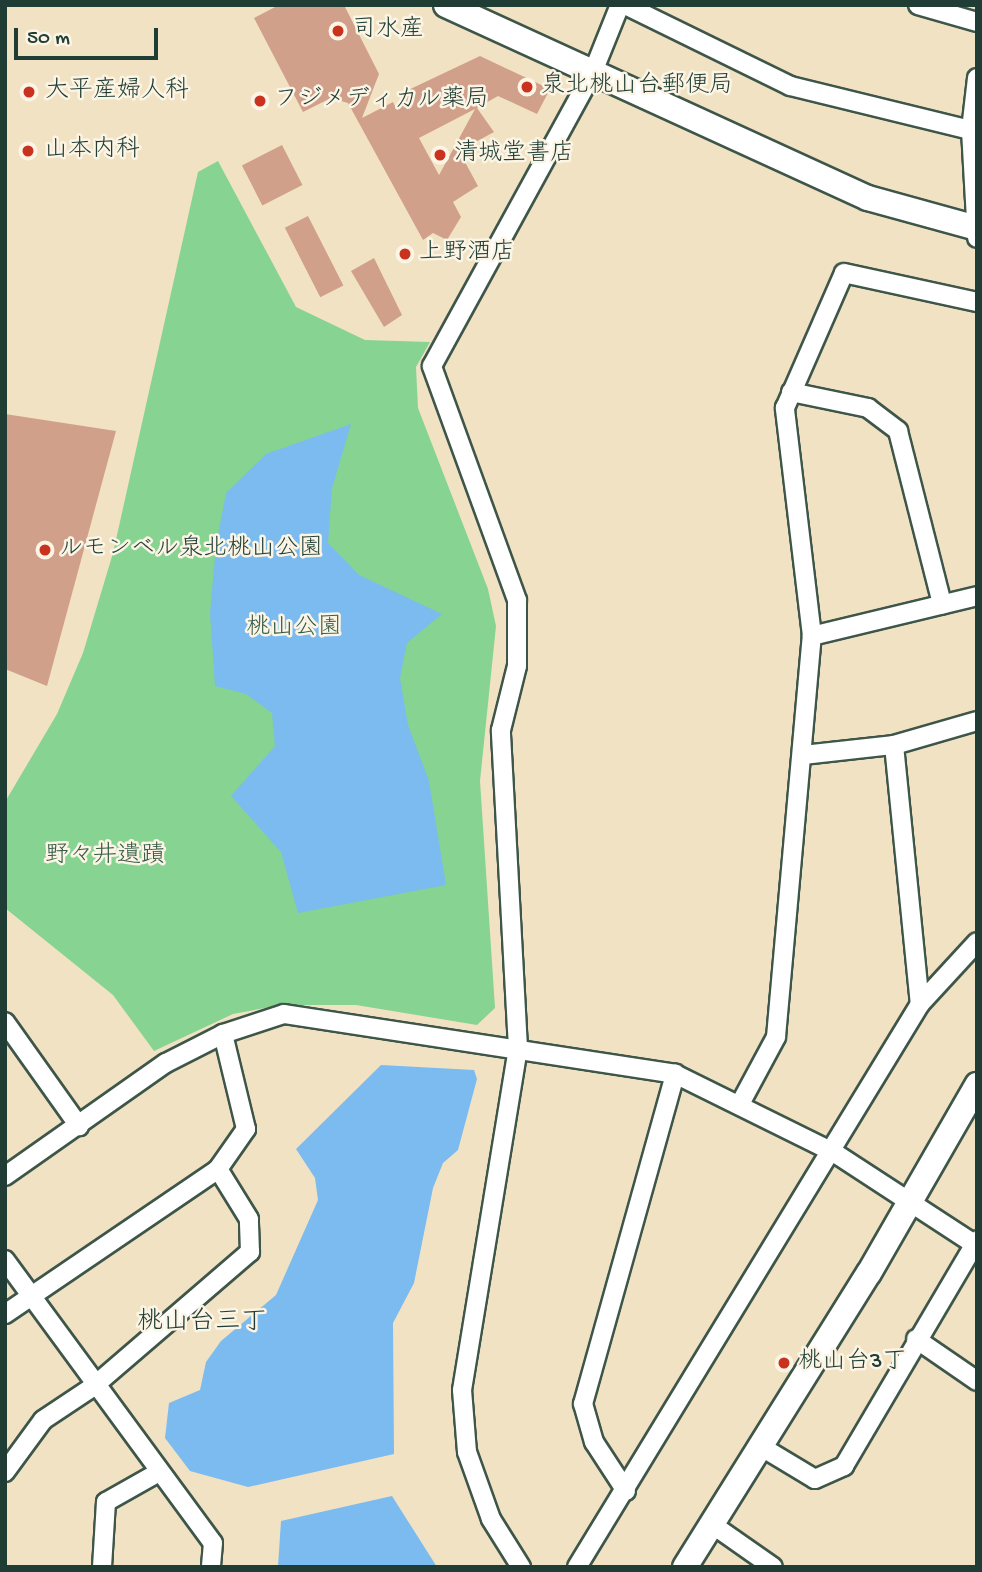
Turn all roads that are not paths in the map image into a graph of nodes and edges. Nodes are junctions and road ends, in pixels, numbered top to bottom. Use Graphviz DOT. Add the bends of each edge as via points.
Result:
graph roads {
  1 [pos="446,5"];
  2 [pos="622,5"];
  3 [pos="918,5"];
  4 [pos="977,22"];
  5 [pos="593,72"];
  6 [pos="977,78"];
  7 [pos="971,130"];
  8 [pos="976,231"];
  9 [pos="977,302"];
  10 [pos="791,392"];
  11 [pos="977,596"];
  12 [pos="942,604"];
  13 [pos="812,636"];
  14 [pos="977,721"];
  15 [pos="894,745"];
  16 [pos="803,755"];
  17 [pos="977,942"];
  18 [pos="920,1004"];
  19 [pos="5,1022"];
  20 [pos="223,1034"];
  21 [pos="518,1048"];
  22 [pos="675,1074"];
  23 [pos="977,1084"];
  24 [pos="741,1102"];
  25 [pos="79,1126"];
  26 [pos="833,1152"];
  27 [pos="218,1169"];
  28 [pos="5,1176"];
  29 [pos="908,1201"];
  30 [pos="976,1242"];
  31 [pos="5,1260"];
  32 [pos="33,1296"];
  33 [pos="5,1314"];
  34 [pos="916,1339"];
  35 [pos="977,1381"];
  36 [pos="94,1385"];
  37 [pos="760,1446"];
  38 [pos="5,1472"];
  39 [pos="159,1472"];
  40 [pos="626,1490"];
  41 [pos="713,1525"];
  42 [pos="102,1567"];
  43 [pos="211,1567"];
  44 [pos="521,1567"];
  45 [pos="577,1567"];
  46 [pos="685,1567"];
  47 [pos="773,1567"];
  1 -- 5 [label="street"];
  2 -- 5 [label="street"];
  2 -- 7 [label="street" via="790,86"];
  3 -- 4 [label="street"];
  5 -- 8 [label="street" via="868,198"];
  5 -- 21 [label="street" via="432,366 517,600 517,666 500,730"];
  6 -- 7 [label="street"];
  7 -- 8 [label="street"];
  9 -- 10 [label="street" via="844,273"];
  10 -- 12 [label="street" via="868,408 898,431"];
  10 -- 13 [label="street" via="784,433"];
  11 -- 12 [label="street"];
  12 -- 13 [label="street"];
  13 -- 16 [label="street"];
  14 -- 15 [label="street"];
  15 -- 16 [label="street"];
  15 -- 18 [label="street"];
  16 -- 24 [label="street" via="776,1037"];
  17 -- 18 [label="street"];
  18 -- 26 [label="street"];
  19 -- 25 [label="street"];
  20 -- 21 [label="street" via="284,1014"];
  20 -- 25 [label="street" via="166,1063"];
  20 -- 27 [label="street" via="246,1129"];
  21 -- 22 [label="street"];
  21 -- 44 [label="street" via="462,1390 467,1452 491,1519"];
  22 -- 24 [label="street"];
  22 -- 40 [label="street" via="583,1404 594,1442"];
  23 -- 29 [label="street"];
  24 -- 26 [label="street"];
  25 -- 28 [label="street"];
  26 -- 29 [label="street"];
  26 -- 40 [label="street"];
  27 -- 32 [label="street"];
  27 -- 36 [label="street" via="249,1219 250,1252"];
  29 -- 30 [label="street"];
  29 -- 37 [label="street"];
  30 -- 34 [label="street"];
  31 -- 32 [label="street"];
  32 -- 33 [label="street"];
  32 -- 36 [label="street"];
  34 -- 35 [label="street"];
  34 -- 37 [label="street" via="844,1465 815,1479"];
  36 -- 38 [label="street" via="43,1420"];
  36 -- 39 [label="street"];
  37 -- 41 [label="street"];
  39 -- 42 [label="street" via="106,1502"];
  39 -- 43 [label="street" via="213,1544"];
  40 -- 45 [label="street"];
  41 -- 46 [label="street"];
  41 -- 47 [label="street"];
}
